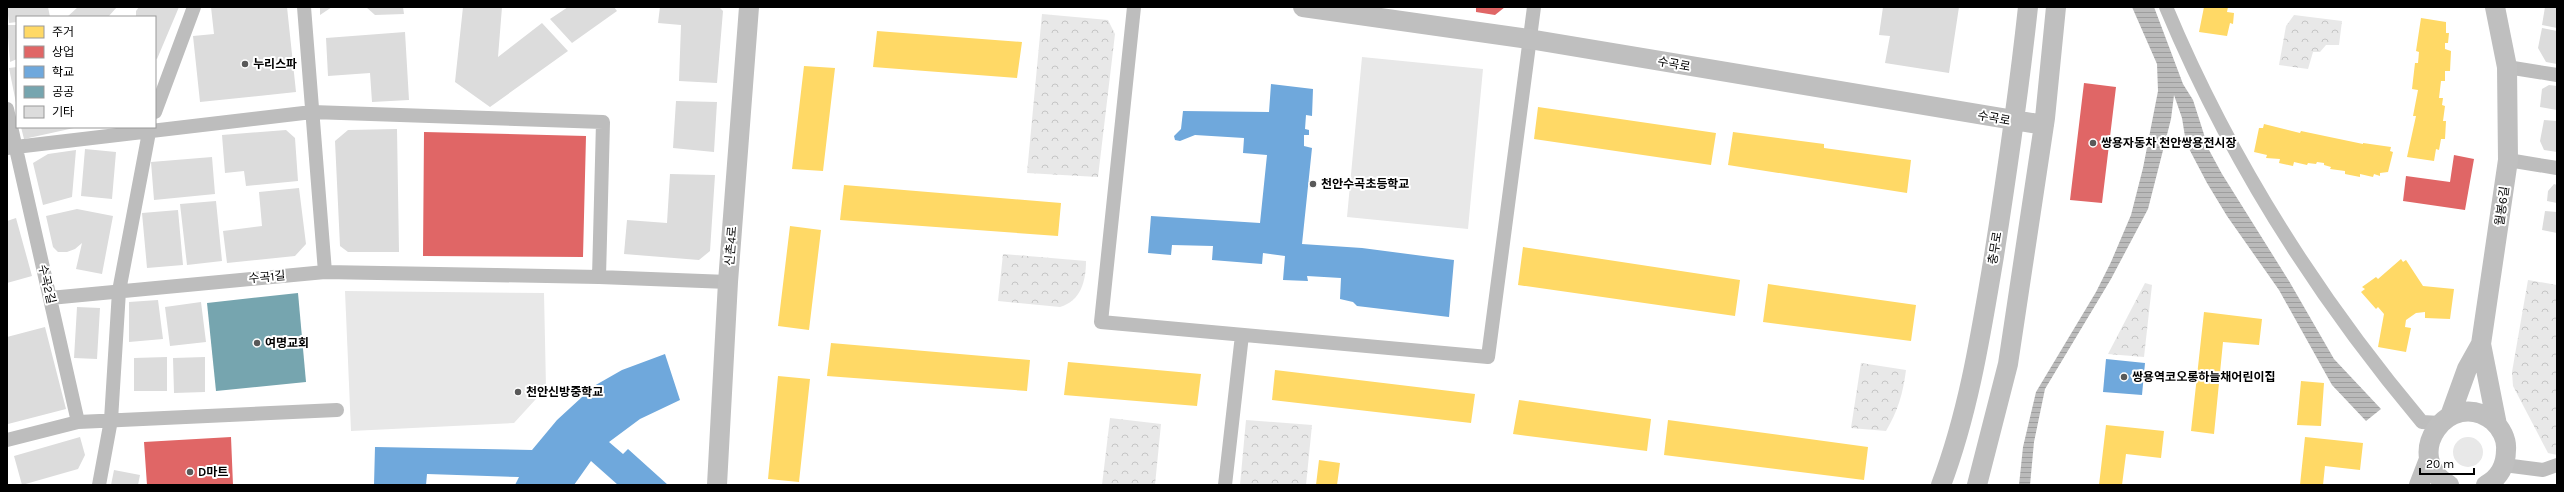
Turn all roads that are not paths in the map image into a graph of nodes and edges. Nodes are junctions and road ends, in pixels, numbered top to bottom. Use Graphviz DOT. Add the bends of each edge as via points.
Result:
graph roads {
  1 [pos="194,7"];
  2 [pos="304,7"];
  3 [pos="749,7"];
  4 [pos="1134,7"];
  5 [pos="1303,7"];
  6 [pos="1534,7"];
  7 [pos="2028,7"];
  8 [pos="2056,7"];
  9 [pos="2166,7"];
  10 [pos="2495,7"];
  11 [pos="1529,39"];
  12 [pos="2507,67"];
  13 [pos="2557,75"];
  14 [pos="7,109"];
  15 [pos="156,109"];
  16 [pos="312,112"];
  17 [pos="2015,122"];
  18 [pos="2044,125"];
  19 [pos="149,129"];
  20 [pos="12,147"];
  21 [pos="2508,160"];
  22 [pos="2557,168"];
  23 [pos="325,272"];
  24 [pos="599,277"];
  25 [pos="728,282"];
  26 [pos="119,291"];
  27 [pos="50,298"];
  28 [pos="1242,335"];
  29 [pos="2481,344"];
  30 [pos="337,410"];
  31 [pos="111,420"];
  32 [pos="2437,420"];
  33 [pos="78,422"];
  34 [pos="2497,425"];
  35 [pos="7,440"];
  36 [pos="2429,452"];
  37 [pos="2504,465"];
  38 [pos="2557,465"];
  39 [pos="99,485"];
  40 [pos="717,485"];
  41 [pos="1225,485"];
  42 [pos="1941,485"];
  43 [pos="1977,485"];
  44 [pos="2419,485"];
  45 [pos="2449,485"];
  46 [pos="2486,485"];
  1 -- 15 [label="street"];
  2 -- 16 [label="street"];
  3 -- 25 [label="street, 신촌4로"];
  4 -- 28 [label="street" via="1101,322"];
  5 -- 11 [label="street, 수곡로"];
  6 -- 11 [label="street"];
  7 -- 17 [label="street, 충무로"];
  8 -- 18 [label="street"];
  9 -- 32 [label="street" via="2217,114 2263,200 2314,282 2390,384"];
  10 -- 12 [label="street, 월봉6길"];
  11 -- 17 [label="street, 수곡로"];
  11 -- 28 [label="street" via="1488,357"];
  12 -- 13 [label="street"];
  12 -- 21 [label="street, 월봉6길"];
  14 -- 20 [label="street, 수곡2길"];
  16 -- 19 [label="street"];
  16 -- 23 [label="street"];
  16 -- 24 [label="street" via="603,122"];
  17 -- 18 [label="street, 수곡로"];
  17 -- 42 [label="street, 충무로" via="1977,359"];
  18 -- 43 [label="street" via="2008,364"];
  19 -- 20 [label="street"];
  19 -- 26 [label="street"];
  20 -- 27 [label="street, 수곡2길"];
  21 -- 22 [label="street"];
  21 -- 29 [label="street, 월봉6길"];
  23 -- 24 [label="street, 수곡1길"];
  23 -- 26 [label="street, 수곡1길"];
  24 -- 25 [label="street, 수곡1길"];
  25 -- 40 [label="street, 신촌4로"];
  26 -- 27 [label="street, 수곡1길"];
  26 -- 31 [label="street"];
  27 -- 33 [label="street, 수곡2길"];
  28 -- 41 [label="street"];
  29 -- 32 [label="street"];
  29 -- 34 [label="street"];
  30 -- 31 [label="street"];
  31 -- 33 [label="street"];
  31 -- 39 [label="street"];
  32 -- 34 [label="street" via="2462,412 2475,412"];
  32 -- 36 [label="street"];
  33 -- 35 [label="street"];
  34 -- 37 [label="street" via="2504,436 2507,448"];
  36 -- 44 [label="street"];
  36 -- 45 [label="street" via="2434,471"];
  37 -- 38 [label="street" via="2543,470"];
  37 -- 46 [label="street" via="2500,473"];
}
